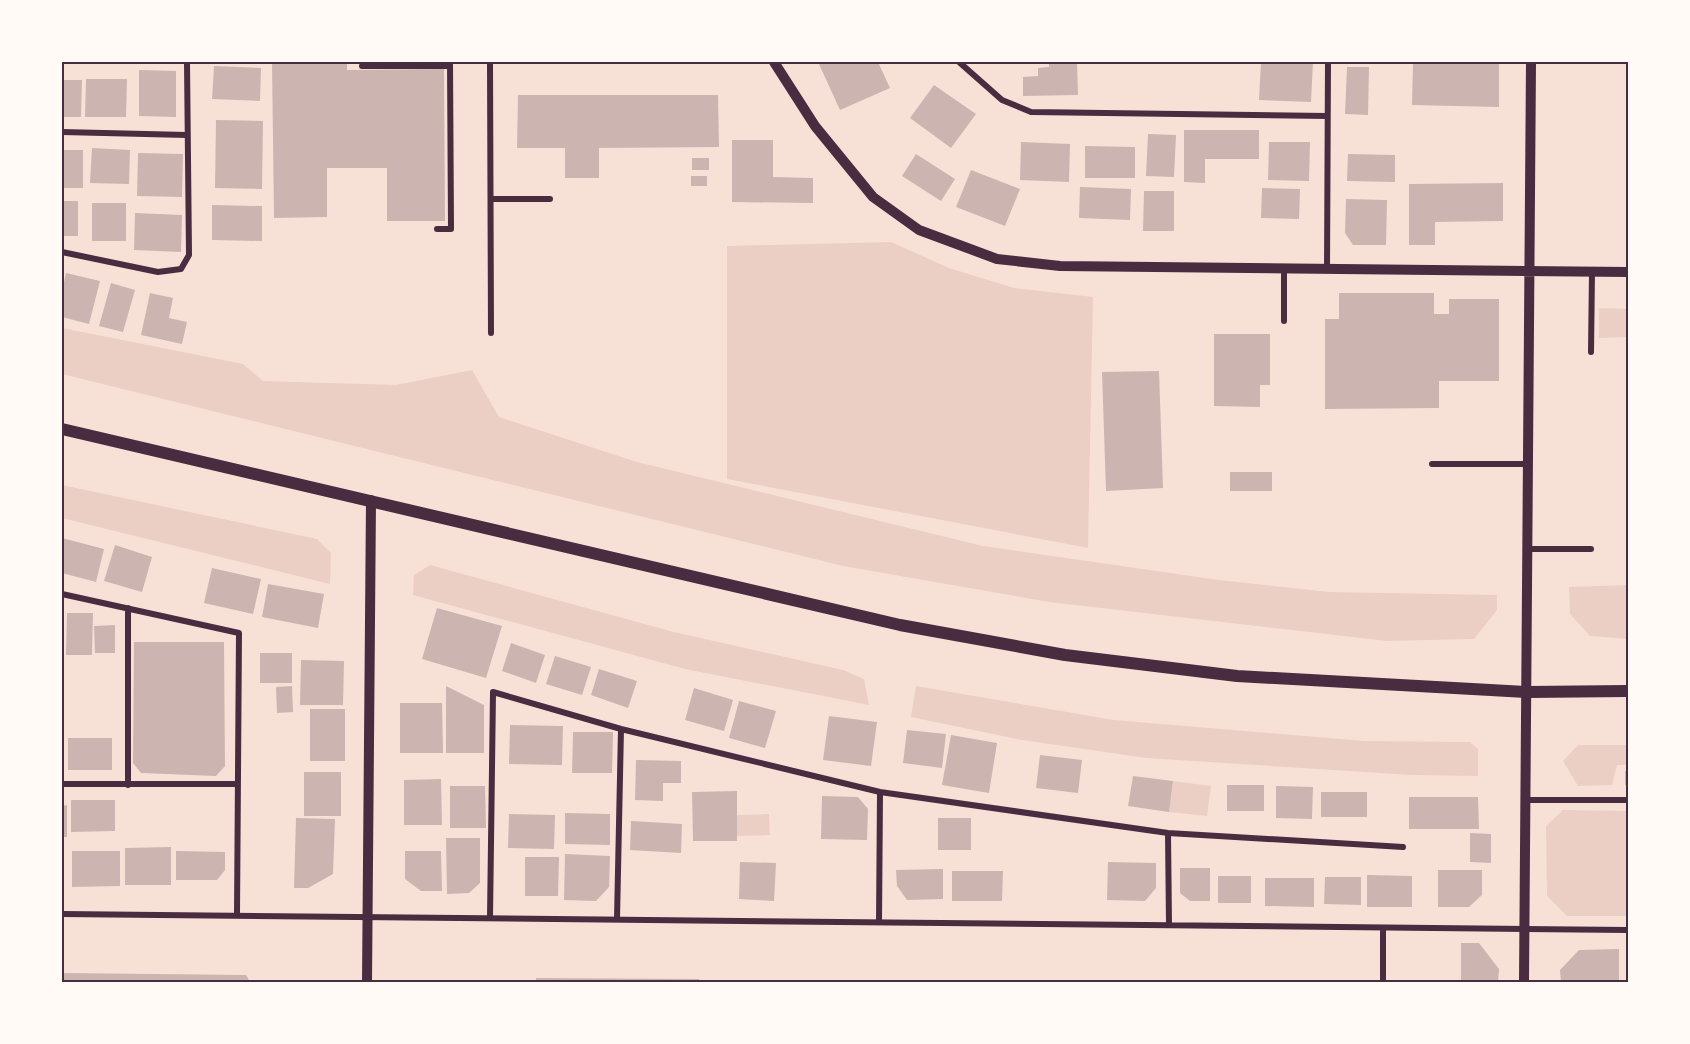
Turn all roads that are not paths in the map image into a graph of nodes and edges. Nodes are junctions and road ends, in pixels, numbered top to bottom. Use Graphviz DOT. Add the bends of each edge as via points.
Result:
graph roads {
  1 [pos="187,62"];
  2 [pos="490,62"];
  3 [pos="774,62"];
  4 [pos="959,62"];
  5 [pos="1328,62"];
  6 [pos="1531,62"];
  7 [pos="450,64"];
  8 [pos="362,66"];
  9 [pos="1327,116"];
  10 [pos="62,132"];
  11 [pos="187,135"];
  12 [pos="491,199"];
  13 [pos="550,199"];
  14 [pos="437,229"];
  15 [pos="62,252"];
  16 [pos="1284,269"];
  17 [pos="1327,269"];
  18 [pos="1529,271"];
  19 [pos="1592,272"];
  20 [pos="1629,272"];
  21 [pos="1284,321"];
  22 [pos="491,333"];
  23 [pos="1591,352"];
  24 [pos="62,429"];
  25 [pos="1432,464"];
  26 [pos="1528,464"];
  27 [pos="371,500"];
  28 [pos="1528,549"];
  29 [pos="1591,549"];
  30 [pos="62,594"];
  31 [pos="128,608"];
  32 [pos="1629,691"];
  33 [pos="1527,692"];
  34 [pos="621,729"];
  35 [pos="62,784"];
  36 [pos="236,784"];
  37 [pos="128,785"];
  38 [pos="880,792"];
  39 [pos="1526,800"];
  40 [pos="1629,800"];
  41 [pos="1168,833"];
  42 [pos="1403,847"];
  43 [pos="62,914"];
  44 [pos="237,915"];
  45 [pos="368,916"];
  46 [pos="490,918"];
  47 [pos="617,919"];
  48 [pos="879,922"];
  49 [pos="1169,925"];
  50 [pos="1383,928"];
  51 [pos="1525,929"];
  52 [pos="1629,930"];
  53 [pos="367,982"];
  54 [pos="1383,982"];
  55 [pos="1524,982"];
  1 -- 11 [label="street"];
  2 -- 12 [label="street"];
  3 -- 16 [label="street" via="815,126 873,197 919,230 998,259 1060,266"];
  4 -- 9 [label="street" via="1002,100 1031,112"];
  5 -- 9 [label="street"];
  6 -- 18 [label="street"];
  7 -- 8 [label="street"];
  7 -- 14 [label="street" via="451,229"];
  9 -- 17 [label="street"];
  10 -- 11 [label="street"];
  11 -- 15 [label="street" via="189,255 181,269 158,272"];
  12 -- 13 [label="street"];
  12 -- 22 [label="street"];
  16 -- 17 [label="street"];
  16 -- 21 [label="street"];
  17 -- 18 [label="street"];
  18 -- 19 [label="street"];
  18 -- 26 [label="street"];
  19 -- 20 [label="street"];
  19 -- 23 [label="street"];
  24 -- 27 [label="main road"];
  25 -- 26 [label="street"];
  26 -- 28 [label="street"];
  27 -- 33 [label="main road" via="900,625 1065,656 1237,676"];
  27 -- 45 [label="street"];
  28 -- 29 [label="street"];
  28 -- 33 [label="street"];
  30 -- 31 [label="street"];
  31 -- 36 [label="street" via="239,633"];
  31 -- 37 [label="street"];
  32 -- 33 [label="main road"];
  33 -- 39 [label="street"];
  34 -- 38 [label="street"];
  34 -- 46 [label="street" via="493,692"];
  34 -- 47 [label="street"];
  35 -- 37 [label="street"];
  36 -- 37 [label="street"];
  36 -- 44 [label="street"];
  38 -- 41 [label="street"];
  38 -- 48 [label="street"];
  39 -- 40 [label="street"];
  39 -- 51 [label="street"];
  41 -- 42 [label="street"];
  41 -- 49 [label="street"];
  43 -- 44 [label="street"];
  44 -- 45 [label="street"];
  45 -- 46 [label="street"];
  45 -- 53 [label="street"];
  46 -- 47 [label="street"];
  47 -- 48 [label="street"];
  48 -- 49 [label="street"];
  49 -- 50 [label="street"];
  50 -- 51 [label="street"];
  50 -- 54 [label="street"];
  51 -- 52 [label="street"];
  51 -- 55 [label="street"];
}
